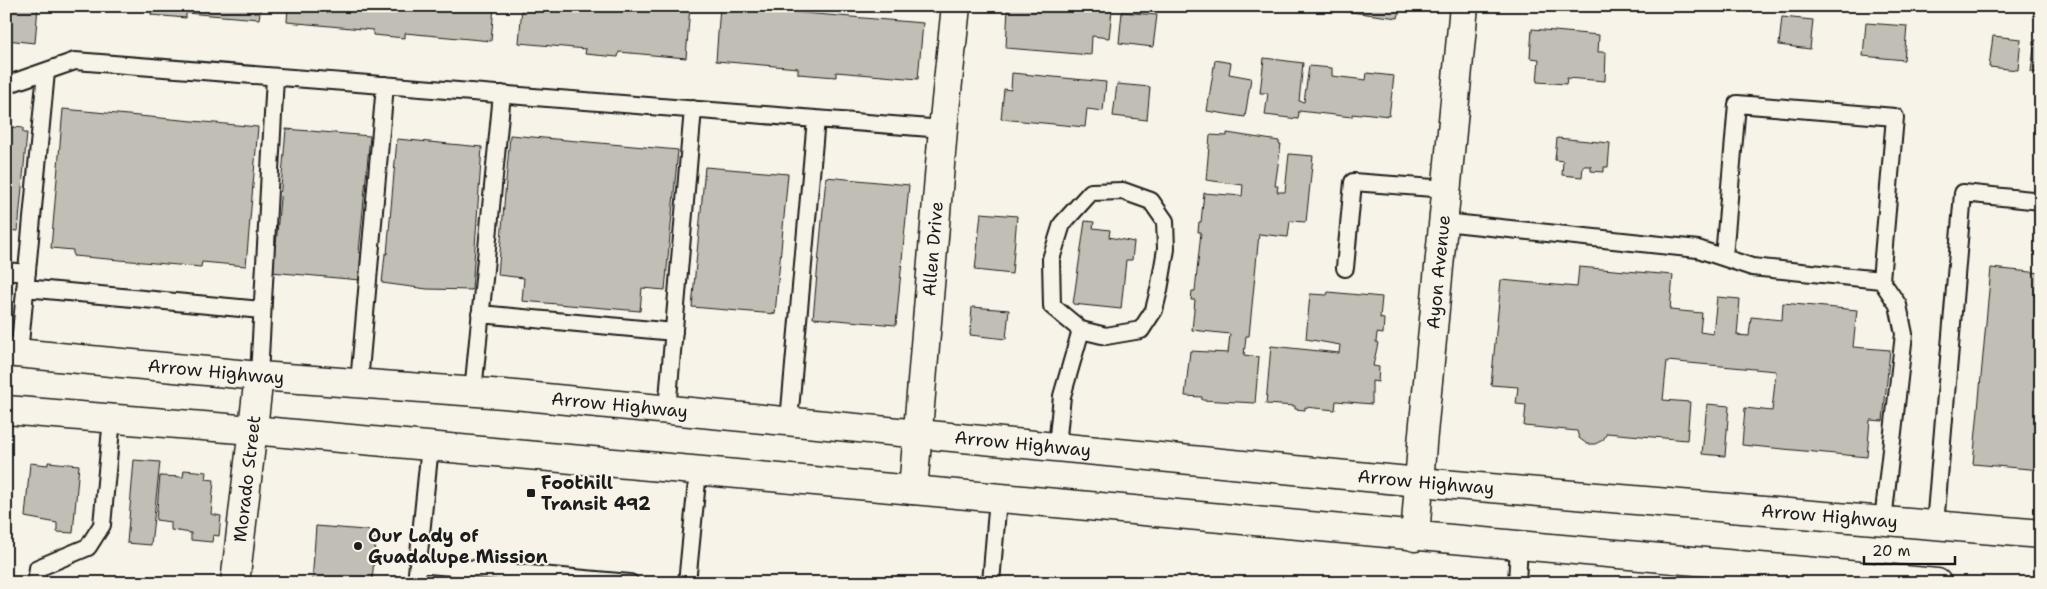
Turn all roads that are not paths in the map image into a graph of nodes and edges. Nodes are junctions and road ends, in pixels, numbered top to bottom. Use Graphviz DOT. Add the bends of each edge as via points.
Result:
graph roads {
  1 [pos="956,6"];
  2 [pos="1464,6"];
  3 [pos="46,72"];
  4 [pos="275,77"];
  5 [pos="6,85"];
  6 [pos="385,85"];
  7 [pos="502,94"];
  8 [pos="693,109"];
  9 [pos="816,119"];
  10 [pos="943,129"];
  11 [pos="1447,189"];
  12 [pos="2041,201"];
  13 [pos="1444,222"];
  14 [pos="1724,257"];
  15 [pos="1346,268"];
  16 [pos="6,271"];
  17 [pos="1881,280"];
  18 [pos="26,281"];
  19 [pos="262,310"];
  20 [pos="480,314"];
  21 [pos="1081,330"];
  22 [pos="674,332"];
  23 [pos="13,353"];
  24 [pos="258,376"];
  25 [pos="359,383"];
  26 [pos="473,392"];
  27 [pos="6,410"];
  28 [pos="667,410"];
  29 [pos="112,418"];
  30 [pos="790,421"];
  31 [pos="252,430"];
  32 [pos="918,433"];
  33 [pos="430,446"];
  34 [pos="1057,446"];
  35 [pos="698,471"];
  36 [pos="1419,482"];
  37 [pos="913,490"];
  38 [pos="998,498"];
  39 [pos="1882,521"];
  40 [pos="1935,525"];
  41 [pos="2041,534"];
  42 [pos="1415,537"];
  43 [pos="1519,545"];
  44 [pos="418,564"];
  45 [pos="1930,582"];
  46 [pos="36,583"];
  47 [pos="235,583"];
  48 [pos="416,583"];
  49 [pos="630,583"];
  50 [pos="687,583"];
  51 [pos="991,583"];
  52 [pos="1516,583"];
  1 -- 10 [label="main road, Allen Drive"];
  2 -- 11 [label="main road, Ayon Avenue"];
  3 -- 4 [label="lane" via="75,61"];
  3 -- 5 [label="lane"];
  3 -- 18 [label="lane"];
  4 -- 6 [label="lane"];
  4 -- 19 [label="lane"];
  6 -- 7 [label="lane"];
  6 -- 25 [label="lane"];
  7 -- 8 [label="lane"];
  7 -- 20 [label="lane"];
  8 -- 9 [label="lane"];
  8 -- 22 [label="lane"];
  9 -- 10 [label="lane"];
  9 -- 30 [label="lane"];
  10 -- 32 [label="main road, Allen Drive"];
  11 -- 13 [label="main road, Ayon Avenue"];
  11 -- 15 [label="lane" via="1352,182"];
  12 -- 40 [label="lane" via="1964,193"];
  13 -- 14 [label="lane" via="1698,249"];
  13 -- 36 [label="main road, Ayon Avenue"];
  14 -- 17 [label="lane" via="1752,268"];
  14 -- 17 [label="lane" via="1737,104 1895,117"];
  16 -- 18 [label="lane"];
  17 -- 39 [label="lane" via="1898,305 1904,334"];
  18 -- 19 [label="lane"];
  18 -- 23 [label="lane"];
  19 -- 24 [label="lane"];
  20 -- 22 [label="lane"];
  20 -- 26 [label="lane"];
  21 -- 21 [label="lane" via="1052,306 1051,259 1062,224 1091,192 1123,191 1151,201 1165,221 1166,249 1154,310 1142,330 1106,336"];
  21 -- 34 [label="lane" via="1062,396"];
  22 -- 28 [label="lane"];
  23 -- 24 [label="main road, Arrow Highway"];
  24 -- 25 [label="main road, Arrow Highway"];
  24 -- 31 [label="main road, Morado Street"];
  25 -- 26 [label="main road, Arrow Highway"];
  26 -- 28 [label="main road, Arrow Highway"];
  27 -- 29 [label="main road"];
  28 -- 30 [label="main road, Arrow Highway"];
  29 -- 31 [label="main road"];
  29 -- 46 [label="lane" via="102,525 88,547 38,568"];
  30 -- 32 [label="main road, Arrow Highway"];
  31 -- 33 [label="main road"];
  31 -- 47 [label="main road, Morado Street"];
  32 -- 34 [label="main road, Arrow Highway"];
  32 -- 37 [label="main road, Allen Drive"];
  33 -- 35 [label="main road"];
  33 -- 44 [label="lane"];
  34 -- 36 [label="main road, Arrow Highway"];
  35 -- 37 [label="main road"];
  35 -- 50 [label="lane"];
  36 -- 39 [label="main road, Arrow Highway"];
  36 -- 42 [label="main road, Ayon Avenue"];
  37 -- 38 [label="main road"];
  38 -- 42 [label="main road"];
  38 -- 51 [label="lane"];
  39 -- 40 [label="main road, Arrow Highway"];
  40 -- 41 [label="main road, Arrow Highway"];
  42 -- 43 [label="main road"];
  43 -- 45 [label="main road"];
  43 -- 52 [label="lane"];
  44 -- 48 [label="lane"];
  44 -- 49 [label="lane"];
}
